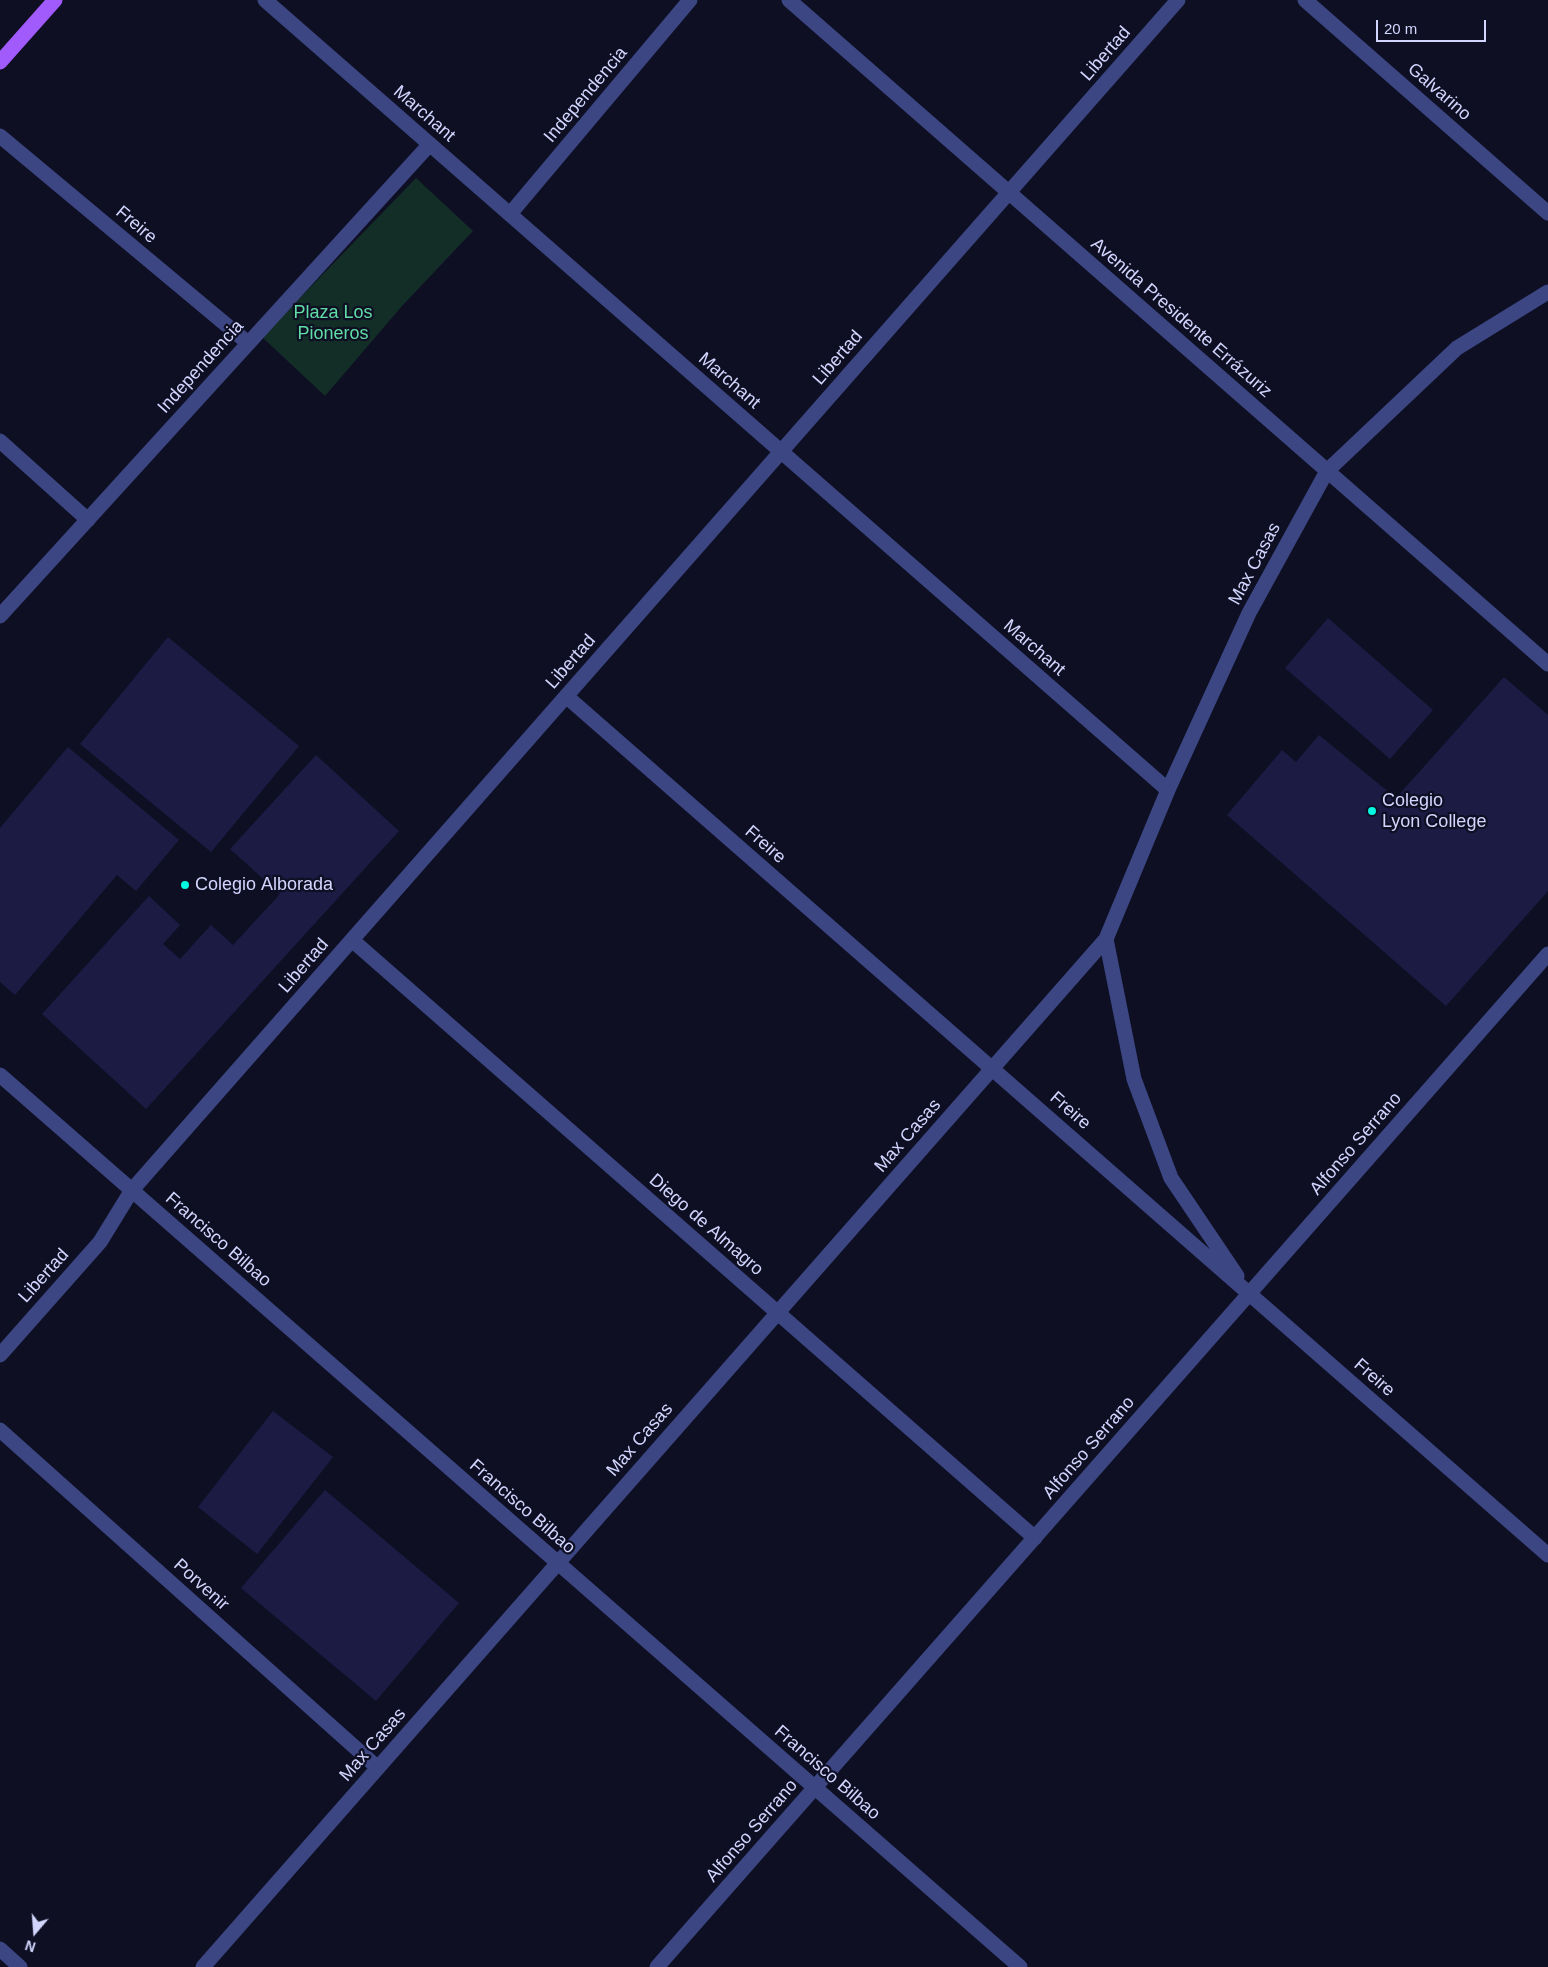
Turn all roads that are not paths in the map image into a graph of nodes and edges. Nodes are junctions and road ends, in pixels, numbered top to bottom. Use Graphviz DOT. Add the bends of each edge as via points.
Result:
graph roads {
  1 [pos="55,0"];
  2 [pos="265,0"];
  3 [pos="690,0"];
  4 [pos="789,0"];
  5 [pos="1178,0"];
  6 [pos="1305,0"];
  7 [pos="0,62"];
  8 [pos="0,136"];
  9 [pos="430,144"];
  10 [pos="1009,192"];
  11 [pos="1548,213"];
  12 [pos="510,214"];
  13 [pos="1548,292"];
  14 [pos="248,343"];
  15 [pos="0,441"];
  16 [pos="781,451"];
  17 [pos="1327,471"];
  18 [pos="88,520"];
  19 [pos="0,616"];
  20 [pos="1548,664"];
  21 [pos="566,696"];
  22 [pos="1168,790"];
  23 [pos="1106,939"];
  24 [pos="352,940"];
  25 [pos="1548,954"];
  26 [pos="992,1068"];
  27 [pos="0,1075"];
  28 [pos="132,1190"];
  29 [pos="1249,1293"];
  30 [pos="778,1312"];
  31 [pos="0,1354"];
  32 [pos="0,1430"];
  33 [pos="1035,1538"];
  34 [pos="1548,1555"];
  35 [pos="558,1563"];
  36 [pos="378,1768"];
  37 [pos="815,1788"];
  38 [pos="0,1949"];
  39 [pos="20,1967"];
  40 [pos="203,1967"];
  41 [pos="658,1967"];
  42 [pos="1020,1967"];
  1 -- 7 [label="main road"];
  2 -- 9 [label="street, Marchant"];
  3 -- 12 [label="street, Independencia"];
  4 -- 10 [label="street, Avenida Presidente Errázuriz"];
  5 -- 10 [label="street, Libertad"];
  6 -- 11 [label="street, Galvarino"];
  8 -- 14 [label="street, Freire"];
  9 -- 12 [label="street, Marchant"];
  9 -- 14 [label="street, Independencia"];
  10 -- 16 [label="street, Libertad"];
  10 -- 17 [label="street, Avenida Presidente Errázuriz"];
  12 -- 16 [label="street, Marchant"];
  13 -- 17 [label="street, Max Casas" via="1457,348"];
  14 -- 18 [label="street, Independencia"];
  15 -- 18 [label="street"];
  16 -- 21 [label="street, Libertad"];
  16 -- 22 [label="street, Marchant"];
  17 -- 20 [label="street, Avenida Presidente Errázuriz"];
  17 -- 22 [label="street, Max Casas" via="1250,613"];
  18 -- 19 [label="street, Independencia"];
  21 -- 24 [label="street, Libertad"];
  21 -- 26 [label="street, Freire"];
  22 -- 23 [label="street, Max Casas"];
  23 -- 26 [label="street, Max Casas"];
  23 -- 29 [label="street" via="1134,1079 1171,1178"];
  24 -- 28 [label="street, Libertad"];
  24 -- 30 [label="street, Diego de Almagro"];
  25 -- 29 [label="street, Alfonso Serrano"];
  26 -- 29 [label="street, Freire"];
  26 -- 30 [label="street, Max Casas"];
  27 -- 28 [label="street, Francisco Bilbao"];
  28 -- 31 [label="street, Libertad" via="100,1242"];
  28 -- 35 [label="street, Francisco Bilbao"];
  29 -- 33 [label="street, Alfonso Serrano"];
  29 -- 34 [label="street, Freire"];
  30 -- 33 [label="street, Diego de Almagro"];
  30 -- 35 [label="street, Max Casas"];
  32 -- 36 [label="street, Porvenir"];
  33 -- 37 [label="street, Alfonso Serrano"];
  35 -- 36 [label="street, Max Casas"];
  35 -- 37 [label="street, Francisco Bilbao"];
  36 -- 40 [label="street, Max Casas"];
  37 -- 41 [label="street, Alfonso Serrano"];
  37 -- 42 [label="street, Francisco Bilbao"];
  38 -- 39 [label="street"];
}
